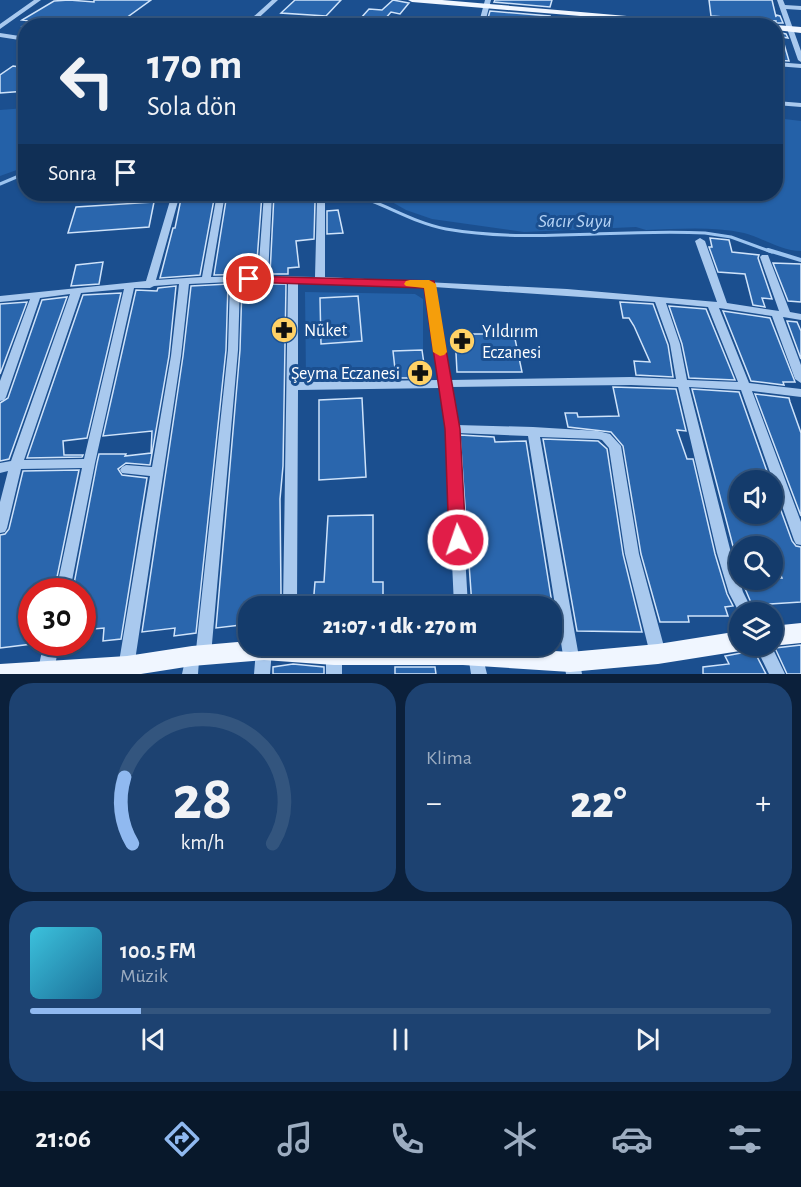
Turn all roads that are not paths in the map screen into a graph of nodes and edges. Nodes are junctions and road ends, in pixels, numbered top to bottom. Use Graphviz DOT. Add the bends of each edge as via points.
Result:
graph roads {
  1 [pos="38,0"];
  2 [pos="275,0"];
  3 [pos="412,0"];
  4 [pos="417,0"];
  5 [pos="486,3"];
  6 [pos="782,3"];
  7 [pos="801,8"];
  8 [pos="255,18"];
  9 [pos="483,18"];
  10 [pos="651,18"];
  11 [pos="0,27"];
  12 [pos="783,29"];
  13 [pos="789,29"];
  14 [pos="801,30"];
  15 [pos="0,34"];
  16 [pos="18,34"];
  17 [pos="18,37"];
  18 [pos="801,60"];
  19 [pos="783,65"];
  20 [pos="801,66"];
  21 [pos="783,104"];
  22 [pos="801,105"];
  23 [pos="783,111"];
  24 [pos="801,112"];
  25 [pos="174,201"];
  26 [pos="220,201"];
  27 [pos="268,201"];
  28 [pos="321,201"];
  29 [pos="700,241"];
  30 [pos="765,256"];
  31 [pos="235,279"];
  32 [pos="206,280"];
  33 [pos="264,280"];
  34 [pos="293,280"];
  35 [pos="320,281"];
  36 [pos="184,282"];
  37 [pos="429,284"];
  38 [pos="150,285"];
  39 [pos="130,286"];
  40 [pos="76,292"];
  41 [pos="36,295"];
  42 [pos="0,299"];
  43 [pos="660,301"];
  44 [pos="717,304"];
  45 [pos="781,314"];
  46 [pos="801,317"];
  47 [pos="801,379"];
  48 [pos="682,382"];
  49 [pos="444,383"];
  50 [pos="291,386"];
  51 [pos="745,386"];
  52 [pos="801,393"];
  53 [pos="0,397"];
  54 [pos="452,429"];
  55 [pos="532,431"];
  56 [pos="90,463"];
  57 [pos="16,465"];
  58 [pos="0,468"];
  59 [pos="126,470"];
  60 [pos="158,472"];
  61 [pos="0,528"];
  62 [pos="801,540"];
  63 [pos="66,578"];
  64 [pos="290,596"];
  65 [pos="460,596"];
  66 [pos="741,602"];
  67 [pos="801,633"];
  68 [pos="783,635"];
  69 [pos="729,643"];
  70 [pos="658,654"];
  71 [pos="238,655"];
  72 [pos="49,656"];
  73 [pos="264,656"];
  74 [pos="310,656"];
  75 [pos="768,656"];
  76 [pos="470,657"];
  77 [pos="195,662"];
  78 [pos="334,664"];
  79 [pos="572,668"];
  80 [pos="126,670"];
  81 [pos="46,672"];
  82 [pos="0,674"];
  83 [pos="262,674"];
  84 [pos="777,674"];
  1 -- 11 [label="street"];
  2 -- 8 [label="street"];
  3 -- 4 [label="main road"];
  4 -- 5 [label="main road"];
  5 -- 9 [label="street"];
  5 -- 10 [label="main road"];
  6 -- 7 [label="street"];
  6 -- 13 [label="street"];
  12 -- 13 [label="main road"];
  13 -- 14 [label="main road"];
  13 -- 18 [label="street"];
  15 -- 16 [label="street"];
  15 -- 17 [label="street"];
  19 -- 20 [label="street"];
  21 -- 22 [label="street"];
  23 -- 24 [label="street"];
  25 -- 38 [label="street"];
  26 -- 32 [label="street"];
  27 -- 33 [label="street"];
  28 -- 35 [label="street"];
  29 -- 44 [label="street"];
  30 -- 45 [label="street"];
  31 -- 32 [label="street"];
  31 -- 33 [label="street"];
  31 -- 77 [label="street" via="233,350"];
  32 -- 36 [label="street"];
  33 -- 34 [label="street"];
  34 -- 35 [label="street"];
  34 -- 50 [label="street"];
  35 -- 37 [label="street"];
  36 -- 38 [label="street"];
  36 -- 60 [label="street"];
  37 -- 43 [label="street"];
  37 -- 49 [label="street"];
  38 -- 39 [label="street"];
  39 -- 40 [label="street"];
  39 -- 56 [label="street"];
  40 -- 41 [label="street"];
  40 -- 57 [label="street"];
  41 -- 42 [label="street"];
  41 -- 53 [label="street"];
  43 -- 44 [label="street"];
  43 -- 48 [label="street" via="675,344"];
  44 -- 45 [label="street"];
  44 -- 51 [label="street"];
  45 -- 46 [label="street"];
  45 -- 47 [label="street"];
  48 -- 49 [label="street"];
  48 -- 51 [label="street"];
  48 -- 66 [label="street" via="724,553"];
  49 -- 50 [label="street"];
  49 -- 54 [label="street"];
  50 -- 64 [label="street"];
  51 -- 52 [label="street"];
  51 -- 62 [label="street"];
  54 -- 55 [label="street"];
  54 -- 65 [label="street"];
  55 -- 70 [label="street" via="598,435 615,446 632,554"];
  55 -- 79 [label="street"];
  56 -- 57 [label="street"];
  56 -- 63 [label="street"];
  57 -- 58 [label="street"];
  57 -- 61 [label="street"];
  59 -- 60 [label="street"];
  60 -- 80 [label="street"];
  67 -- 68 [label="main road"];
  69 -- 70 [label="main road"];
  70 -- 79 [label="main road"];
  71 -- 77 [label="main road"];
  72 -- 81 [label="street"];
  73 -- 83 [label="street"];
  74 -- 78 [label="main road"];
  75 -- 84 [label="street"];
  76 -- 78 [label="main road"];
  76 -- 79 [label="main road"];
  77 -- 80 [label="main road"];
  80 -- 81 [label="main road"];
  81 -- 82 [label="main road"];
}
